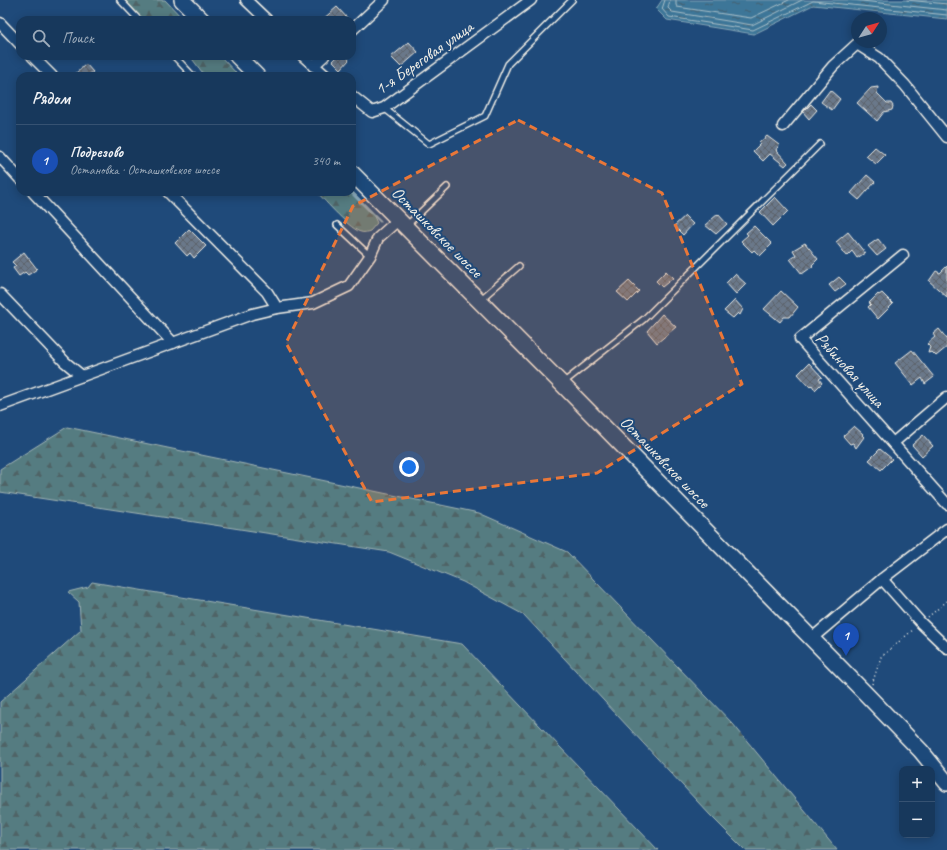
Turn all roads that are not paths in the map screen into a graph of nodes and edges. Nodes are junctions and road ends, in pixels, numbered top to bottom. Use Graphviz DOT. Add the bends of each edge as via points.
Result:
graph roads {
  1 [pos="120,0"];
  2 [pos="384,0"];
  3 [pos="531,0"];
  4 [pos="572,0"];
  5 [pos="185,1"];
  6 [pos="250,1"];
  7 [pos="135,16"];
  8 [pos="198,16"];
  9 [pos="263,16"];
  10 [pos="0,23"];
  11 [pos="356,26"];
  12 [pos="16,40"];
  13 [pos="36,60"];
  14 [pos="178,60"];
  15 [pos="241,60"];
  16 [pos="307,60"];
  17 [pos="320,60"];
  18 [pos="313,66"];
  19 [pos="48,72"];
  20 [pos="189,72"];
  21 [pos="253,72"];
  22 [pos="321,72"];
  23 [pos="356,99"];
  24 [pos="384,108"];
  25 [pos="783,126"];
  26 [pos="947,137"];
  27 [pos="820,144"];
  28 [pos="0,157"];
  29 [pos="16,174"];
  30 [pos="356,177"];
  31 [pos="447,187"];
  32 [pos="37,196"];
  33 [pos="172,196"];
  34 [pos="402,223"];
  35 [pos="337,225"];
  36 [pos="903,255"];
  37 [pos="370,256"];
  38 [pos="519,266"];
  39 [pos="0,294"];
  40 [pos="480,301"];
  41 [pos="277,308"];
  42 [pos="173,343"];
  43 [pos="82,376"];
  44 [pos="562,384"];
  45 [pos="947,396"];
  46 [pos="0,406"];
  47 [pos="894,443"];
  48 [pos="947,504"];
  49 [pos="947,529"];
  50 [pos="882,579"];
  51 [pos="811,639"];
  52 [pos="947,648"];
  53 [pos="947,782"];
  1 -- 7 [label="lane"];
  2 -- 11 [label="street"];
  3 -- 24 [label="street, 1-я Береговая улица"];
  4 -- 24 [label="lane" via="508,64 485,116 429,144"];
  5 -- 8 [label="main road"];
  6 -- 9 [label="street"];
  10 -- 12 [label="street"];
  13 -- 19 [label="street"];
  14 -- 20 [label="lane"];
  15 -- 21 [label="main road"];
  16 -- 18 [label="street"];
  17 -- 18 [label="street"];
  18 -- 22 [label="street"];
  23 -- 24 [label="street, 1-я Береговая улица" via="372,112"];
  25 -- 26 [label="street" via="833,66 857,44 884,64"];
  27 -- 44 [label="lane" via="644,319"];
  28 -- 29 [label="street"];
  30 -- 34 [label="main road, Осташковское шоссе"];
  31 -- 34 [label="lane"];
  32 -- 42 [label="street"];
  33 -- 41 [label="street" via="267,292"];
  34 -- 37 [label="street" via="378,238"];
  34 -- 40 [label="main road, Осташковское шоссе"];
  35 -- 37 [label="lane"];
  36 -- 47 [label="street, Рябиновая улица" via="800,339"];
  37 -- 41 [label="street" via="349,286 313,303"];
  38 -- 40 [label="lane"];
  39 -- 43 [label="street" via="65,362"];
  40 -- 44 [label="main road, Осташковское шоссе"];
  41 -- 42 [label="street" via="252,314"];
  42 -- 43 [label="street"];
  43 -- 46 [label="street"];
  44 -- 51 [label="main road, Осташковское шоссе"];
  45 -- 47 [label="street"];
  47 -- 48 [label="street, Рябиновая улица"];
  49 -- 50 [label="street"];
  50 -- 51 [label="street"];
  50 -- 52 [label="street"];
  51 -- 53 [label="main road, Осташковское шоссе"];
}
